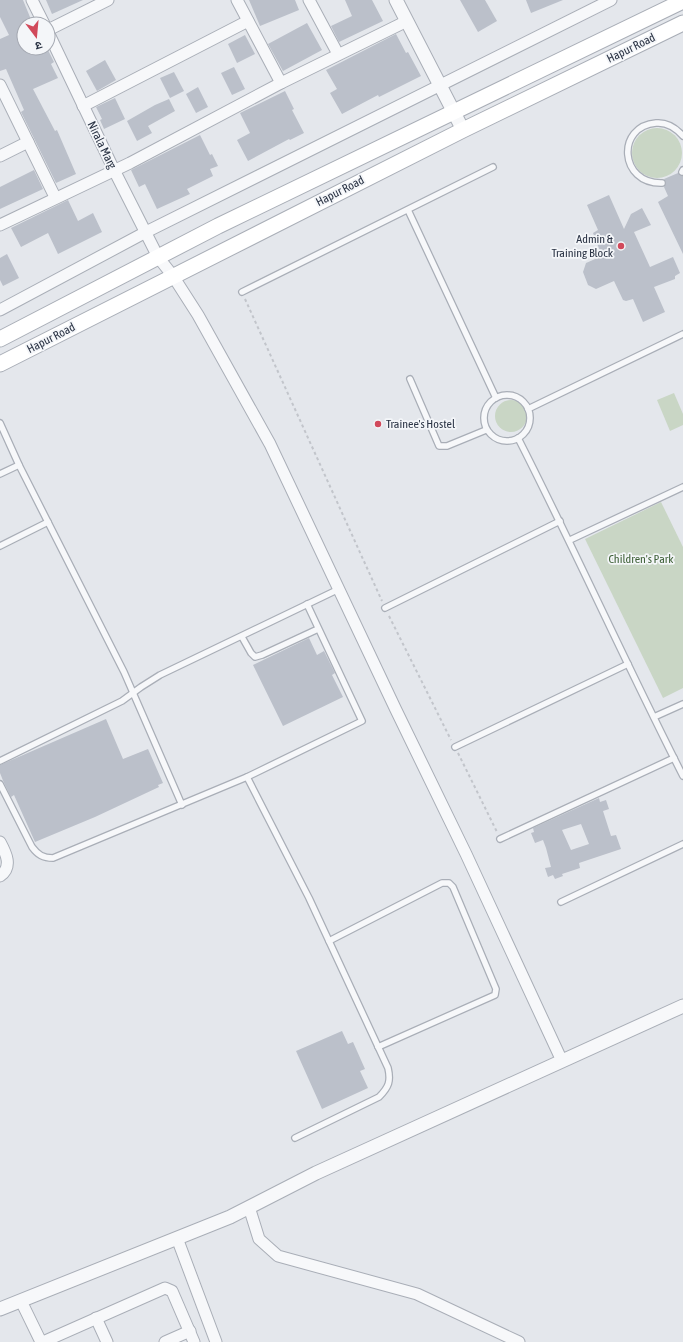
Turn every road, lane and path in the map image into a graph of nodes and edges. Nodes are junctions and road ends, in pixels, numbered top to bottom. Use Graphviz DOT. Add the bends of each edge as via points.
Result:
graph roads {
  1 [pos="32,0"];
  2 [pos="108,0"];
  3 [pos="237,0"];
  4 [pos="309,0"];
  5 [pos="396,0"];
  6 [pos="611,0"];
  7 [pos="683,1"];
  8 [pos="40,16"];
  9 [pos="248,21"];
  10 [pos="407,21"];
  11 [pos="683,23"];
  12 [pos="56,27"];
  13 [pos="56,48"];
  14 [pos="338,54"];
  15 [pos="281,83"];
  16 [pos="0,85"];
  17 [pos="439,86"];
  18 [pos="83,106"];
  19 [pos="453,112"];
  20 [pos="463,130"];
  21 [pos="683,136"];
  22 [pos="28,142"];
  23 [pos="0,156"];
  24 [pos="493,167"];
  25 [pos="114,170"];
  26 [pos="662,183"];
  27 [pos="55,197"];
  28 [pos="408,210"];
  29 [pos="0,225"];
  30 [pos="146,232"];
  31 [pos="158,257"];
  32 [pos="173,276"];
  33 [pos="242,292"];
  34 [pos="0,310"];
  35 [pos="683,334"];
  36 [pos="0,339"];
  37 [pos="0,364"];
  38 [pos="410,379"];
  39 [pos="496,398"];
  40 [pos="528,409"];
  41 [pos="0,423"];
  42 [pos="486,430"];
  43 [pos="518,438"];
  44 [pos="19,465"];
  45 [pos="0,474"];
  46 [pos="683,488"];
  47 [pos="560,521"];
  48 [pos="48,522"];
  49 [pos="570,540"];
  50 [pos="0,546"];
  51 [pos="339,589"];
  52 [pos="307,604"];
  53 [pos="385,608"];
  54 [pos="318,629"];
  55 [pos="242,637"];
  56 [pos="628,664"];
  57 [pos="133,694"];
  58 [pos="683,704"];
  59 [pos="654,717"];
  60 [pos="455,747"];
  61 [pos="674,758"];
  62 [pos="0,760"];
  63 [pos="683,776"];
  64 [pos="247,777"];
  65 [pos="0,784"];
  66 [pos="182,805"];
  67 [pos="500,839"];
  68 [pos="0,842"];
  69 [pos="683,844"];
  70 [pos="0,876"];
  71 [pos="561,902"];
  72 [pos="329,941"];
  73 [pos="683,1006"];
  74 [pos="378,1047"];
  75 [pos="562,1061"];
  76 [pos="295,1138"];
  77 [pos="249,1207"];
  78 [pos="177,1238"];
  79 [pos="21,1301"];
  80 [pos="0,1309"];
  81 [pos="96,1318"];
  82 [pos="193,1339"];
  83 [pos="42,1342"];
  84 [pos="107,1342"];
  85 [pos="165,1342"];
  86 [pos="216,1342"];
  87 [pos="519,1342"];
  1 -- 8 [label="street"];
  2 -- 12 [label="street"];
  3 -- 9 [label="street"];
  4 -- 14 [label="street"];
  5 -- 10 [label="street"];
  6 -- 17 [label="street"];
  7 -- 19 [label="main road, Hapur Road"];
  9 -- 15 [label="street"];
  9 -- 18 [label="street"];
  10 -- 14 [label="street"];
  10 -- 17 [label="street"];
  11 -- 20 [label="main road, Hapur Road"];
  13 -- 18 [label="street, Nirala Marg"];
  14 -- 15 [label="street"];
  15 -- 25 [label="street"];
  16 -- 22 [label="street"];
  17 -- 19 [label="street"];
  17 -- 30 [label="street"];
  18 -- 25 [label="street, Nirala Marg"];
  19 -- 20 [label="street"];
  19 -- 31 [label="main road, Hapur Road"];
  20 -- 32 [label="main road, Hapur Road"];
  21 -- 26 [label="lane" via="674,127 666,124 651,124 638,130 629,143 628,158 634,172 646,181"];
  22 -- 23 [label="street"];
  22 -- 27 [label="street"];
  24 -- 28 [label="lane"];
  25 -- 27 [label="street"];
  25 -- 30 [label="street, Nirala Marg"];
  27 -- 29 [label="street"];
  28 -- 33 [label="lane"];
  28 -- 39 [label="lane"];
  30 -- 31 [label="street, Nirala Marg"];
  30 -- 34 [label="street"];
  31 -- 32 [label="street, Nirala Marg"];
  31 -- 36 [label="main road, Hapur Road"];
  32 -- 37 [label="main road, Hapur Road"];
  32 -- 51 [label="street, Nirala Marg" via="198,314 270,444"];
  33 -- 53 [label="path"];
  35 -- 40 [label="lane"];
  38 -- 42 [label="lane" via="440,446 447,446"];
  39 -- 40 [label="lane" via="510,395 517,397"];
  39 -- 42 [label="lane" via="486,408"];
  40 -- 43 [label="lane" via="528,428"];
  41 -- 44 [label="lane"];
  42 -- 43 [label="lane" via="504,441"];
  43 -- 47 [label="lane"];
  44 -- 45 [label="lane"];
  44 -- 48 [label="lane"];
  46 -- 49 [label="lane"];
  47 -- 49 [label="lane"];
  47 -- 53 [label="lane"];
  48 -- 50 [label="lane"];
  48 -- 57 [label="lane"];
  49 -- 56 [label="lane"];
  51 -- 52 [label="lane"];
  51 -- 75 [label="street, Nirala Marg"];
  52 -- 54 [label="lane"];
  52 -- 55 [label="lane"];
  53 -- 60 [label="path"];
  54 -- 55 [label="lane" via="255,657"];
  54 -- 64 [label="lane" via="362,721"];
  55 -- 57 [label="lane" via="160,675"];
  56 -- 59 [label="lane"];
  56 -- 60 [label="lane"];
  57 -- 62 [label="lane" via="110,708"];
  57 -- 66 [label="lane"];
  58 -- 59 [label="lane"];
  59 -- 61 [label="lane"];
  60 -- 67 [label="path"];
  61 -- 63 [label="lane"];
  61 -- 67 [label="lane"];
  64 -- 66 [label="lane"];
  64 -- 72 [label="lane"];
  65 -- 66 [label="lane" via="32,847 38,855 46,858 58,857"];
  68 -- 70 [label="street" via="8,862 7,868"];
  69 -- 71 [label="lane"];
  72 -- 74 [label="lane"];
  72 -- 74 [label="lane" via="442,883 449,883 453,888 496,989 494,995"];
  73 -- 75 [label="street"];
  74 -- 76 [label="lane" via="391,1080 387,1090"];
  75 -- 77 [label="street"];
  77 -- 78 [label="street"];
  77 -- 87 [label="street" via="259,1239 278,1256 417,1294"];
  78 -- 79 [label="street"];
  78 -- 86 [label="street"];
  79 -- 80 [label="street"];
  79 -- 83 [label="street"];
  81 -- 82 [label="street" via="160,1289 168,1288 172,1291"];
  81 -- 83 [label="street"];
  81 -- 84 [label="street"];
  82 -- 85 [label="street"];
}
